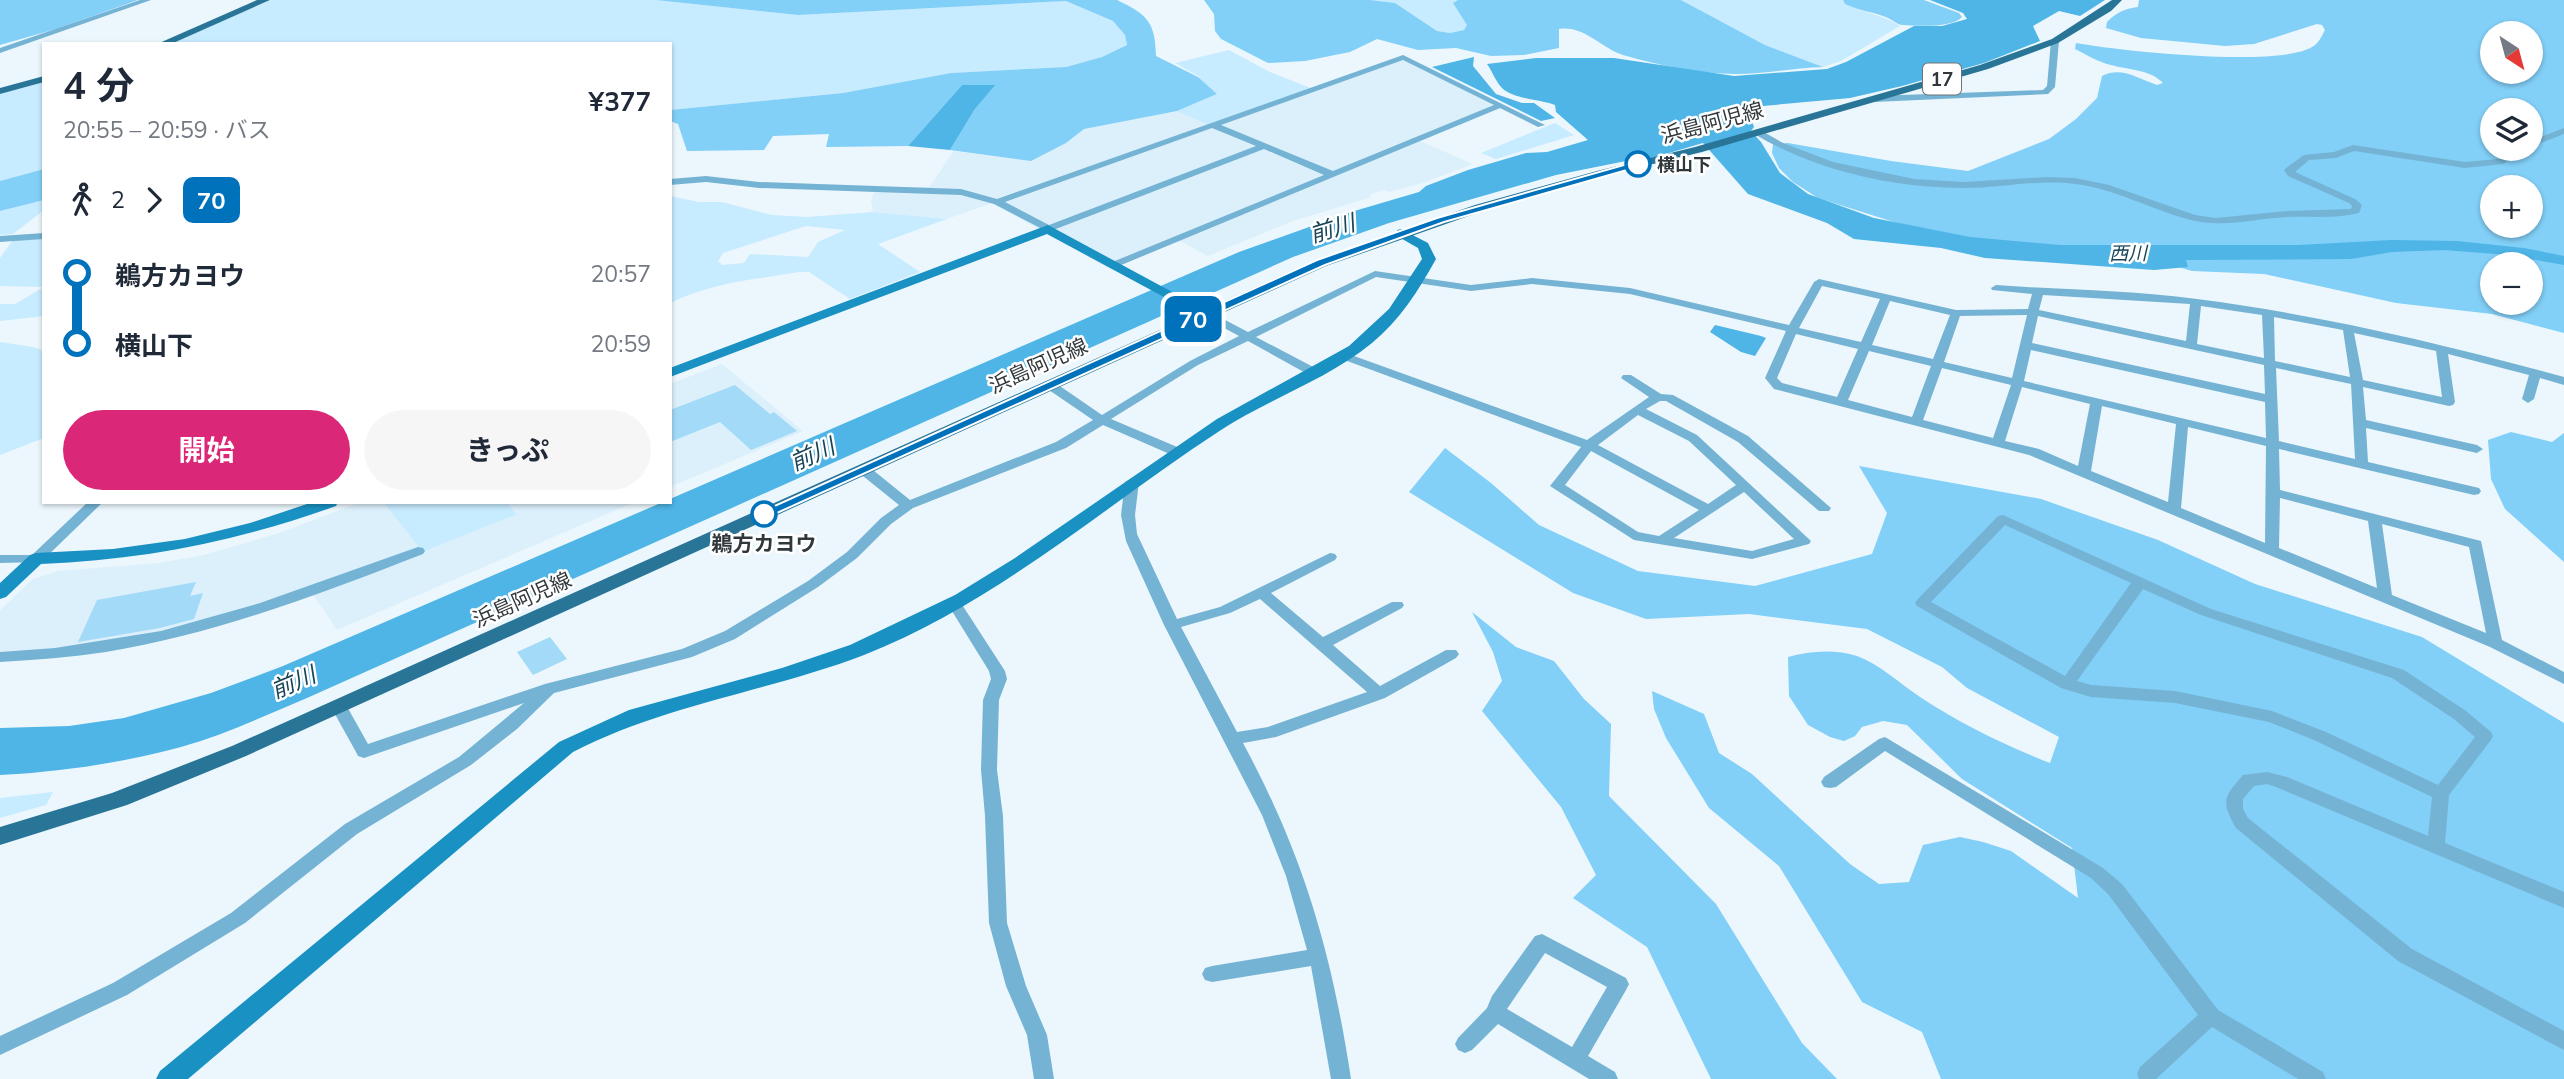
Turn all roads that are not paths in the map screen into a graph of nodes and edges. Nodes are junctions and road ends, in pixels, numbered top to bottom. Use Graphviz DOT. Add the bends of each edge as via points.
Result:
graph roads {
  1 [pos="147,0"];
  2 [pos="265,0"];
  3 [pos="2117,0"];
  4 [pos="2055,41"];
  5 [pos="167,42"];
  6 [pos="0,51"];
  7 [pos="42,80"];
  8 [pos="0,91"];
  9 [pos="1874,99"];
  10 [pos="1501,105"];
  11 [pos="1215,125"];
  12 [pos="1541,125"];
  13 [pos="2564,131"];
  14 [pos="1757,133"];
  15 [pos="2543,139"];
  16 [pos="1264,146"];
  17 [pos="2501,161"];
  18 [pos="1331,174"];
  19 [pos="672,181"];
  20 [pos="996,202"];
  21 [pos="1048,229"];
  22 [pos="1401,233"];
  23 [pos="42,236"];
  24 [pos="0,239"];
  25 [pos="1114,265"];
  26 [pos="1417,281"];
  27 [pos="1996,288"];
  28 [pos="2038,291"];
  29 [pos="1886,298"];
  30 [pos="2196,302"];
  31 [pos="1201,311"];
  32 [pos="2034,312"];
  33 [pos="1956,313"];
  34 [pos="2267,313"];
  35 [pos="2348,328"];
  36 [pos="1793,330"];
  37 [pos="1248,336"];
  38 [pos="2025,345"];
  39 [pos="2191,346"];
  40 [pos="1864,348"];
  41 [pos="2441,348"];
  42 [pos="1343,356"];
  43 [pos="2269,363"];
  44 [pos="1936,365"];
  45 [pos="672,372"];
  46 [pos="1315,373"];
  47 [pos="2536,373"];
  48 [pos="1627,378"];
  49 [pos="2564,381"];
  50 [pos="2357,382"];
  51 [pos="1050,384"];
  52 [pos="2017,384"];
  53 [pos="1658,397"];
  54 [pos="2269,399"];
  55 [pos="2528,400"];
  56 [pos="1841,402"];
  57 [pos="2096,403"];
  58 [pos="1638,410"];
  59 [pos="1100,419"];
  60 [pos="1916,422"];
  61 [pos="2182,422"];
  62 [pos="2360,423"];
  63 [pos="1998,443"];
  64 [pos="2272,443"];
  65 [pos="1589,445"];
  66 [pos="2477,449"];
  67 [pos="1177,452"];
  68 [pos="2362,464"];
  69 [pos="863,469"];
  70 [pos="2084,471"];
  71 [pos="1132,482"];
  72 [pos="1744,486"];
  73 [pos="2474,491"];
  74 [pos="2275,493"];
  75 [pos="94,504"];
  76 [pos="324,504"];
  77 [pos="908,505"];
  78 [pos="1824,508"];
  79 [pos="1708,509"];
  80 [pos="2174,509"];
  81 [pos="2375,520"];
  82 [pos="1660,541"];
  83 [pos="418,551"];
  84 [pos="2272,551"];
  85 [pos="1330,557"];
  86 [pos="0,559"];
  87 [pos="36,559"];
  88 [pos="2140,582"];
  89 [pos="1261,592"];
  90 [pos="0,593"];
  91 [pos="2385,597"];
  92 [pos="954,603"];
  93 [pos="1396,605"];
  94 [pos="1171,625"];
  95 [pos="2495,643"];
  96 [pos="1323,644"];
  97 [pos="1451,654"];
  98 [pos="0,657"];
  99 [pos="2564,679"];
  100 [pos="2067,684"];
  101 [pos="551,688"];
  102 [pos="1379,694"];
  103 [pos="339,707"];
  104 [pos="1233,739"];
  105 [pos="1830,782"];
  106 [pos="2441,794"];
  107 [pos="0,836"];
  108 [pos="2436,845"];
  109 [pos="2564,900"];
  110 [pos="1319,956"];
  111 [pos="1212,974"];
  112 [pos="1496,1013"];
  113 [pos="2211,1016"];
  114 [pos="2564,1041"];
  115 [pos="1465,1044"];
  116 [pos="0,1046"];
  117 [pos="1575,1060"];
  118 [pos="2147,1074"];
  119 [pos="169,1079"];
  120 [pos="1044,1079"];
  121 [pos="1341,1079"];
  122 [pos="1608,1079"];
  123 [pos="2316,1079"];
  1 -- 6 [label="street"];
  2 -- 5 [label="main road"];
  3 -- 4 [label="main road, 浜島阿児線 / 17"];
  4 -- 9 [label="main road, 浜島阿児線 / 17"];
  4 -- 9 [label="street" via="2052,88 2045,92"];
  7 -- 8 [label="main road"];
  9 -- 14 [label="main road, 浜島阿児線 / 17"];
  10 -- 11 [label="street" via="1403,57"];
  10 -- 12 [label="street"];
  10 -- 18 [label="street"];
  11 -- 16 [label="street"];
  11 -- 20 [label="street"];
  13 -- 15 [label="street"];
  14 -- 17 [label="street" via="1798,155 1893,177 1964,185 2031,179 2076,181 2116,189 2193,218 2221,222 2356,211 2357,205 2351,201 2291,173 2307,157 2359,149 2451,164"];
  14 -- 22 [label="main road, 浜島阿児線 / 17" via="1601,173"];
  16 -- 18 [label="street"];
  16 -- 21 [label="street"];
  18 -- 25 [label="street"];
  19 -- 20 [label="street" via="946,190"];
  20 -- 21 [label="street"];
  21 -- 25 [label="street"];
  21 -- 45 [label="street"];
  22 -- 26 [label="street" via="1427,250 1429,259"];
  22 -- 31 [label="main road, 浜島阿児線 / 17"];
  23 -- 24 [label="street"];
  25 -- 31 [label="street"];
  26 -- 36 [label="street" via="1471,288 1532,281 1582,284"];
  26 -- 37 [label="street" via="1375,274"];
  26 -- 42 [label="street" via="1368,338"];
  27 -- 28 [label="street"];
  28 -- 30 [label="street"];
  28 -- 32 [label="street"];
  29 -- 33 [label="street"];
  29 -- 36 [label="street" via="1819,282"];
  29 -- 40 [label="street"];
  30 -- 34 [label="street"];
  30 -- 39 [label="street"];
  31 -- 37 [label="street"];
  31 -- 51 [label="main road, 浜島阿児線 / 17"];
  32 -- 33 [label="street"];
  32 -- 38 [label="street"];
  32 -- 39 [label="street"];
  33 -- 44 [label="street"];
  34 -- 35 [label="street"];
  34 -- 43 [label="street"];
  35 -- 41 [label="street"];
  35 -- 50 [label="street"];
  36 -- 40 [label="street"];
  36 -- 56 [label="street" via="1771,378 1778,386"];
  37 -- 46 [label="street"];
  37 -- 59 [label="street"];
  38 -- 52 [label="street"];
  38 -- 54 [label="street"];
  39 -- 43 [label="street"];
  40 -- 44 [label="street"];
  40 -- 56 [label="street"];
  41 -- 47 [label="street"];
  41 -- 50 [label="street" via="2449,402"];
  42 -- 46 [label="street"];
  42 -- 65 [label="street"];
  43 -- 50 [label="street"];
  43 -- 54 [label="street"];
  44 -- 52 [label="street"];
  44 -- 60 [label="street"];
  46 -- 67 [label="street" via="1246,408"];
  47 -- 49 [label="street"];
  47 -- 55 [label="street"];
  48 -- 53 [label="street"];
  50 -- 62 [label="street"];
  51 -- 59 [label="street"];
  51 -- 69 [label="main road, 浜島阿児線 / 17"];
  52 -- 57 [label="street"];
  52 -- 63 [label="street"];
  53 -- 58 [label="street"];
  53 -- 78 [label="street" via="1669,398 1743,439"];
  54 -- 64 [label="street"];
  56 -- 60 [label="street"];
  57 -- 61 [label="street"];
  57 -- 70 [label="street"];
  58 -- 65 [label="street"];
  58 -- 72 [label="street" via="1693,438"];
  59 -- 67 [label="street"];
  59 -- 77 [label="street" via="1061,445"];
  60 -- 63 [label="street"];
  61 -- 64 [label="street"];
  61 -- 80 [label="street"];
  62 -- 66 [label="street"];
  62 -- 68 [label="street"];
  63 -- 70 [label="street"];
  64 -- 68 [label="street"];
  64 -- 74 [label="street"];
  65 -- 79 [label="street"];
  65 -- 82 [label="street" via="1557,486 1634,536"];
  67 -- 71 [label="street"];
  68 -- 73 [label="street"];
  69 -- 77 [label="street"];
  69 -- 103 [label="main road, 浜島阿児線 / 17"];
  70 -- 80 [label="street"];
  71 -- 92 [label="street"];
  71 -- 94 [label="street" via="1130,533"];
  72 -- 79 [label="street"];
  72 -- 82 [label="street" via="1804,541 1752,555"];
  74 -- 81 [label="street"];
  74 -- 84 [label="street"];
  75 -- 87 [label="street"];
  76 -- 87 [label="street" via="259,526 156,551"];
  77 -- 101 [label="street" via="813,584 730,635 687,653"];
  79 -- 82 [label="street"];
  80 -- 84 [label="street"];
  81 -- 91 [label="street"];
  81 -- 95 [label="street" via="2476,544"];
  83 -- 98 [label="street" via="321,589 168,635 45,655"];
  84 -- 91 [label="street"];
  85 -- 89 [label="street"];
  86 -- 87 [label="street"];
  87 -- 90 [label="street"];
  88 -- 100 [label="street"];
  88 -- 100 [label="street" via="2003,519 1922,603"];
  88 -- 106 [label="street" via="2206,612 2398,674 2460,715 2485,736"];
  89 -- 94 [label="street" via="1225,610"];
  89 -- 96 [label="street"];
  91 -- 95 [label="street"];
  92 -- 119 [label="street" via="854,651 660,707 566,747"];
  92 -- 120 [label="street" via="999,679 991,700 989,770 998,923 1016,986 1037,1035"];
  93 -- 96 [label="street"];
  94 -- 104 [label="street"];
  95 -- 99 [label="street"];
  96 -- 102 [label="street"];
  97 -- 102 [label="street"];
  100 -- 106 [label="street" via="2091,691 2175,697 2272,717"];
  101 -- 103 [label="street" via="364,752"];
  101 -- 116 [label="street" via="465,761 351,829 238,918 120,989"];
  102 -- 104 [label="street" via="1270,733"];
  103 -- 107 [label="main road, 浜島阿児線 / 17" via="164,782"];
  104 -- 110 [label="street" via="1284,846"];
  105 -- 113 [label="street" via="1885,743 2097,873 2115,889"];
  106 -- 108 [label="street"];
  108 -- 109 [label="street"];
  108 -- 114 [label="street" via="2267,778 2249,780 2234,797 2234,810 2242,823 2405,955"];
  110 -- 111 [label="street"];
  110 -- 121 [label="street"];
  112 -- 115 [label="street"];
  112 -- 117 [label="street"];
  112 -- 117 [label="street" via="1542,942 1619,984"];
  113 -- 118 [label="street"];
  113 -- 123 [label="street"];
  117 -- 122 [label="street"];
}
